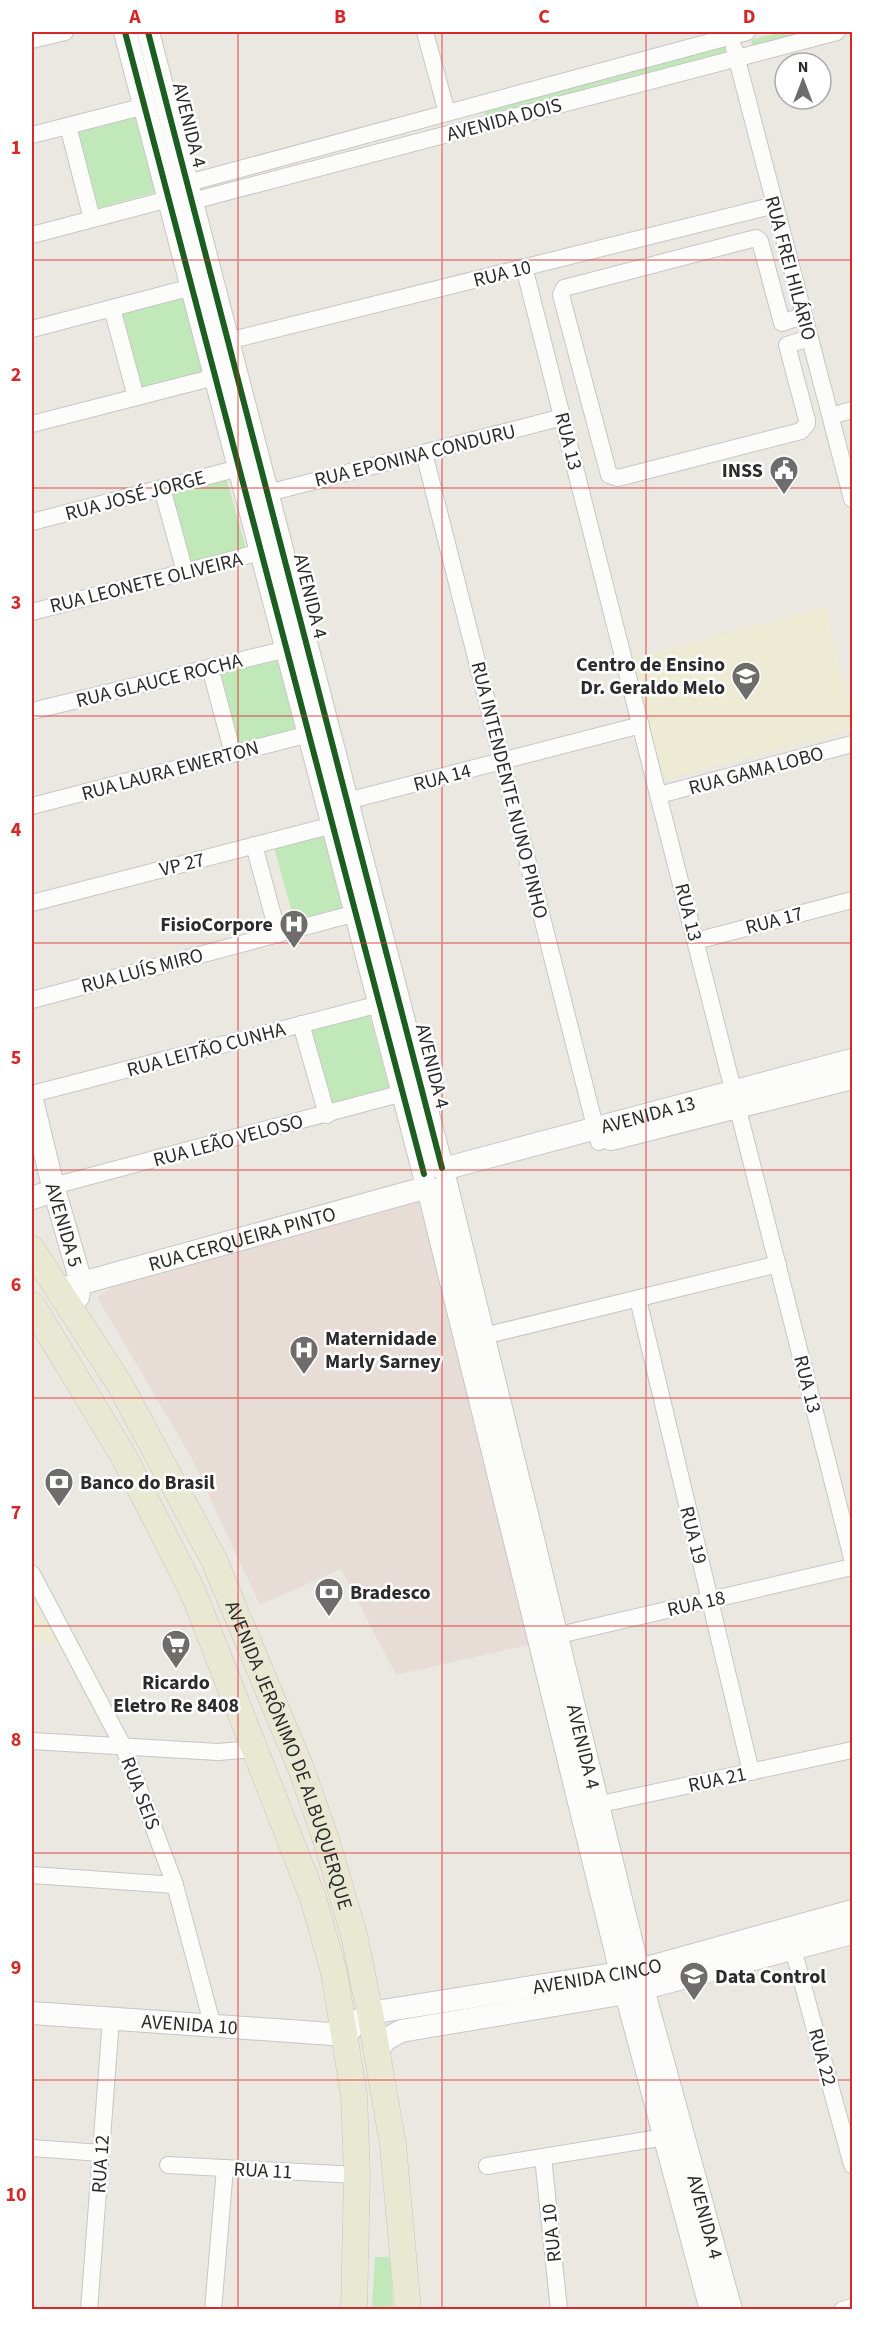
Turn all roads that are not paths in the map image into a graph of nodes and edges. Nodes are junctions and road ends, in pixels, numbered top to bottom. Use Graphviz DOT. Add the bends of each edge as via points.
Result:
graph roads {
  1 [pos="125,32"];
  2 [pos="148,32"];
  3 [pos="425,32"];
  4 [pos="837,32"];
  5 [pos="56,33"];
  6 [pos="739,34"];
  7 [pos="32,40"];
  8 [pos="736,58"];
  9 [pos="144,106"];
  10 [pos="447,113"];
  11 [pos="68,126"];
  12 [pos="32,135"];
  13 [pos="177,196"];
  14 [pos="775,205"];
  15 [pos="92,219"];
  16 [pos="32,235"];
  17 [pos="524,267"];
  18 [pos="192,287"];
  19 [pos="112,308"];
  20 [pos="796,318"];
  21 [pos="32,328"];
  22 [pos="803,339"];
  23 [pos="228,341"];
  24 [pos="216,377"];
  25 [pos="136,397"];
  26 [pos="852,410"];
  27 [pos="237,415"];
  28 [pos="831,416"];
  29 [pos="562,417"];
  30 [pos="32,424"];
  31 [pos="424,453"];
  32 [pos="239,468"];
  33 [pos="162,488"];
  34 [pos="267,493"];
  35 [pos="852,500"];
  36 [pos="32,522"];
  37 [pos="261,552"];
  38 [pos="185,572"];
  39 [pos="283,593"];
  40 [pos="32,612"];
  41 [pos="287,649"];
  42 [pos="210,667"];
  43 [pos="32,711"];
  44 [pos="641,725"];
  45 [pos="309,734"];
  46 [pos="852,744"];
  47 [pos="233,754"];
  48 [pos="503,761"];
  49 [pos="329,770"];
  50 [pos="659,795"];
  51 [pos="347,801"];
  52 [pos="32,806"];
  53 [pos="333,825"];
  54 [pos="254,845"];
  55 [pos="852,900"];
  56 [pos="32,903"];
  57 [pos="356,913"];
  58 [pos="278,934"];
  59 [pos="696,941"];
  60 [pos="378,957"];
  61 [pos="32,1000"];
  62 [pos="380,1004"];
  63 [pos="302,1024"];
  64 [pos="852,1060"];
  65 [pos="852,1078"];
  66 [pos="403,1093"];
  67 [pos="32,1094"];
  68 [pos="736,1099"];
  69 [pos="32,1100"];
  70 [pos="327,1115"];
  71 [pos="597,1135"];
  72 [pos="437,1179"];
  73 [pos="53,1186"];
  74 [pos="32,1198"];
  75 [pos="32,1249"];
  76 [pos="778,1264"];
  77 [pos="69,1286"];
  78 [pos="638,1299"];
  79 [pos="32,1305"];
  80 [pos="484,1336"];
  81 [pos="852,1558"];
  82 [pos="852,1567"];
  83 [pos="32,1574"];
  84 [pos="535,1583"];
  85 [pos="710,1600"];
  86 [pos="548,1637"];
  87 [pos="32,1741"];
  88 [pos="123,1746"];
  89 [pos="255,1749"];
  90 [pos="852,1750"];
  91 [pos="751,1772"];
  92 [pos="590,1807"];
  93 [pos="32,1875"];
  94 [pos="175,1885"];
  95 [pos="852,1911"];
  96 [pos="852,1933"];
  97 [pos="793,1949"];
  98 [pos="632,1981"];
  99 [pos="32,2013"];
  100 [pos="370,2013"];
  101 [pos="111,2019"];
  102 [pos="213,2027"];
  103 [pos="346,2035"];
  104 [pos="377,2052"];
  105 [pos="665,2137"];
  106 [pos="32,2148"];
  107 [pos="100,2153"];
  108 [pos="543,2157"];
  109 [pos="168,2165"];
  110 [pos="852,2165"];
  111 [pos="487,2166"];
  112 [pos="225,2168"];
  113 [pos="357,2175"];
  114 [pos="705,2286"];
  115 [pos="852,2307"];
  116 [pos="89,2310"];
  117 [pos="213,2310"];
  118 [pos="354,2310"];
  119 [pos="408,2310"];
  120 [pos="559,2310"];
  121 [pos="704,2310"];
  122 [pos="711,2310"];
  123 [pos="731,2310"];
  124 [pos="842,2310"];
  1 -- 9 [label="main road, AVENIDA 4"];
  2 -- 13 [label="main road, AVENIDA 4"];
  3 -- 10 [label="street"];
  4 -- 8 [label="street, AVENIDA DOIS"];
  5 -- 7 [label="street"];
  6 -- 8 [label="street, RUA FREI HILÁRIO"];
  6 -- 10 [label="street, AVENIDA DOIS"];
  8 -- 13 [label="street, AVENIDA DOIS"];
  8 -- 14 [label="street, RUA FREI HILÁRIO"];
  9 -- 11 [label="street"];
  9 -- 13 [label="main road, AVENIDA 4"];
  10 -- 13 [label="street, AVENIDA DOIS"];
  11 -- 12 [label="street"];
  11 -- 15 [label="street"];
  13 -- 15 [label="street"];
  13 -- 18 [label="main road, AVENIDA 4"];
  13 -- 23 [label="main road, AVENIDA 4"];
  14 -- 17 [label="street, RUA 10"];
  14 -- 28 [label="street, RUA FREI HILÁRIO"];
  15 -- 16 [label="street"];
  17 -- 23 [label="street, RUA 10"];
  17 -- 29 [label="street, RUA 13"];
  18 -- 19 [label="street"];
  18 -- 24 [label="main road, AVENIDA 4"];
  19 -- 21 [label="street"];
  19 -- 25 [label="street"];
  20 -- 22 [label="street" via="782,323 756,238 564,288 561,295 609,475 618,478 805,428 807,420 787,345"];
  23 -- 27 [label="main road, AVENIDA 4"];
  24 -- 25 [label="street"];
  24 -- 27 [label="main road, AVENIDA 4"];
  25 -- 30 [label="street"];
  26 -- 28 [label="street"];
  27 -- 32 [label="main road, AVENIDA 4"];
  27 -- 34 [label="main road, AVENIDA 4"];
  28 -- 35 [label="street, RUA FREI HILÁRIO"];
  29 -- 31 [label="street, RUA EPONINA CONDURU"];
  29 -- 44 [label="street, RUA 13"];
  31 -- 34 [label="street, RUA EPONINA CONDURU"];
  31 -- 48 [label="street, RUA INTENDENTE NUNO PINHO"];
  32 -- 33 [label="street, RUA JOSÉ JORGE"];
  32 -- 37 [label="main road, AVENIDA 4"];
  33 -- 36 [label="street, RUA JOSÉ JORGE"];
  33 -- 38 [label="street"];
  34 -- 39 [label="main road, AVENIDA 4"];
  37 -- 38 [label="street, RUA LEONETE OLIVEIRA"];
  37 -- 39 [label="main road, AVENIDA 4"];
  38 -- 40 [label="street, RUA LEONETE OLIVEIRA"];
  39 -- 41 [label="main road, AVENIDA 4"];
  39 -- 49 [label="main road, AVENIDA 4"];
  41 -- 42 [label="street, RUA GLAUCE ROCHA"];
  41 -- 45 [label="main road, AVENIDA 4"];
  42 -- 43 [label="street, RUA GLAUCE ROCHA"];
  42 -- 47 [label="street"];
  44 -- 48 [label="street, RUA 14"];
  44 -- 50 [label="street, RUA 13"];
  45 -- 47 [label="street, RUA LAURA EWERTON"];
  45 -- 49 [label="main road, AVENIDA 4"];
  46 -- 50 [label="street, RUA GAMA LOBO"];
  47 -- 52 [label="street, RUA LAURA EWERTON"];
  48 -- 51 [label="street, RUA 14"];
  48 -- 71 [label="street, RUA INTENDENTE NUNO PINHO"];
  49 -- 51 [label="main road, AVENIDA 4"];
  49 -- 53 [label="main road, AVENIDA 4"];
  50 -- 59 [label="street, RUA 13"];
  51 -- 60 [label="main road, AVENIDA 4"];
  53 -- 54 [label="street, VP 27"];
  53 -- 57 [label="main road, AVENIDA 4"];
  54 -- 56 [label="street, VP 27"];
  54 -- 58 [label="street"];
  55 -- 59 [label="street, RUA 17"];
  57 -- 58 [label="street, RUA LUÍS MIRO"];
  57 -- 60 [label="main road, AVENIDA 4"];
  58 -- 61 [label="street, RUA LUÍS MIRO"];
  59 -- 68 [label="street, RUA 13"];
  60 -- 62 [label="main road, AVENIDA 4"];
  60 -- 72 [label="main road, AVENIDA 4"];
  62 -- 63 [label="street, RUA LEITÃO CUNHA"];
  62 -- 66 [label="main road, AVENIDA 4"];
  63 -- 67 [label="street, RUA LEITÃO CUNHA"];
  63 -- 70 [label="street"];
  64 -- 68 [label="main road, AVENIDA 13"];
  65 -- 68 [label="main road, AVENIDA 13"];
  66 -- 70 [label="street, RUA LEÃO VELOSO"];
  66 -- 72 [label="main road, AVENIDA 4"];
  68 -- 71 [label="main road, AVENIDA 13"];
  68 -- 76 [label="street, RUA 13"];
  69 -- 73 [label="main road, AVENIDA 5"];
  70 -- 73 [label="street, RUA LEÃO VELOSO"];
  71 -- 72 [label="main road, AVENIDA 13"];
  72 -- 77 [label="main road, RUA CERQUEIRA PINTO"];
  72 -- 80 [label="main road, AVENIDA 4"];
  72 -- 84 [label="main road, AVENIDA 4"];
  73 -- 74 [label="main road"];
  73 -- 77 [label="main road, AVENIDA 5"];
  75 -- 77 [label="main road, AVENIDA JERÔNIMO DE ALBUQUERQUE"];
  76 -- 78 [label="street"];
  76 -- 81 [label="street, RUA 13"];
  77 -- 100 [label="main road, AVENIDA JERÔNIMO DE ALBUQUERQUE" via="74,1316 120,1386 214,1560 286,1728 327,1843 354,1935"];
  78 -- 80 [label="street"];
  78 -- 85 [label="street, RUA 19"];
  79 -- 89 [label="main road, AVENIDA JERÔNIMO DE ALBUQUERQUE" via="124,1457 193,1592"];
  80 -- 84 [label="main road, AVENIDA 4"];
  82 -- 85 [label="street, RUA 18"];
  83 -- 88 [label="street, RUA SEIS"];
  84 -- 86 [label="main road, AVENIDA 4"];
  85 -- 86 [label="street, RUA 18"];
  85 -- 91 [label="street, RUA 19"];
  86 -- 92 [label="main road, AVENIDA 4"];
  87 -- 88 [label="street"];
  88 -- 89 [label="street" via="218,1752"];
  88 -- 94 [label="street, RUA SEIS"];
  89 -- 103 [label="main road, AVENIDA JERÔNIMO DE ALBUQUERQUE" via="313,1898 334,1972"];
  90 -- 91 [label="street, RUA 21"];
  91 -- 92 [label="street, RUA 21"];
  92 -- 98 [label="main road, AVENIDA 4"];
  93 -- 94 [label="street"];
  94 -- 102 [label="street, RUA SEIS"];
  95 -- 98 [label="main road, AVENIDA CINCO"];
  96 -- 97 [label="main road, AVENIDA CINCO"];
  97 -- 98 [label="main road, AVENIDA CINCO"];
  97 -- 110 [label="street, RUA 22"];
  98 -- 100 [label="main road, AVENIDA CINCO"];
  98 -- 104 [label="main road, AVENIDA CINCO" via="400,2031 385,2040"];
  98 -- 105 [label="main road, AVENIDA 4"];
  98 -- 123 [label="main road, AVENIDA 4"];
  99 -- 101 [label="main road, AVENIDA 10"];
  100 -- 103 [label="main road"];
  100 -- 104 [label="main road, AVENIDA JERÔNIMO DE ALBUQUERQUE"];
  101 -- 102 [label="main road, AVENIDA 10"];
  101 -- 107 [label="street, RUA 12"];
  102 -- 103 [label="main road, AVENIDA 10"];
  103 -- 113 [label="main road, AVENIDA JERÔNIMO DE ALBUQUERQUE" via="354,2096"];
  104 -- 119 [label="main road, AVENIDA JERÔNIMO DE ALBUQUERQUE" via="393,2145"];
  105 -- 108 [label="street"];
  105 -- 114 [label="main road, AVENIDA 4"];
  106 -- 107 [label="street"];
  107 -- 116 [label="street, RUA 12"];
  108 -- 111 [label="street"];
  108 -- 120 [label="street, RUA 10"];
  109 -- 112 [label="street, RUA 11"];
  112 -- 113 [label="street, RUA 11"];
  112 -- 117 [label="street"];
  113 -- 118 [label="main road, AVENIDA JERÔNIMO DE ALBUQUERQUE"];
  114 -- 121 [label="street"];
  114 -- 122 [label="main road, AVENIDA 4"];
  115 -- 124 [label="street"];
}
